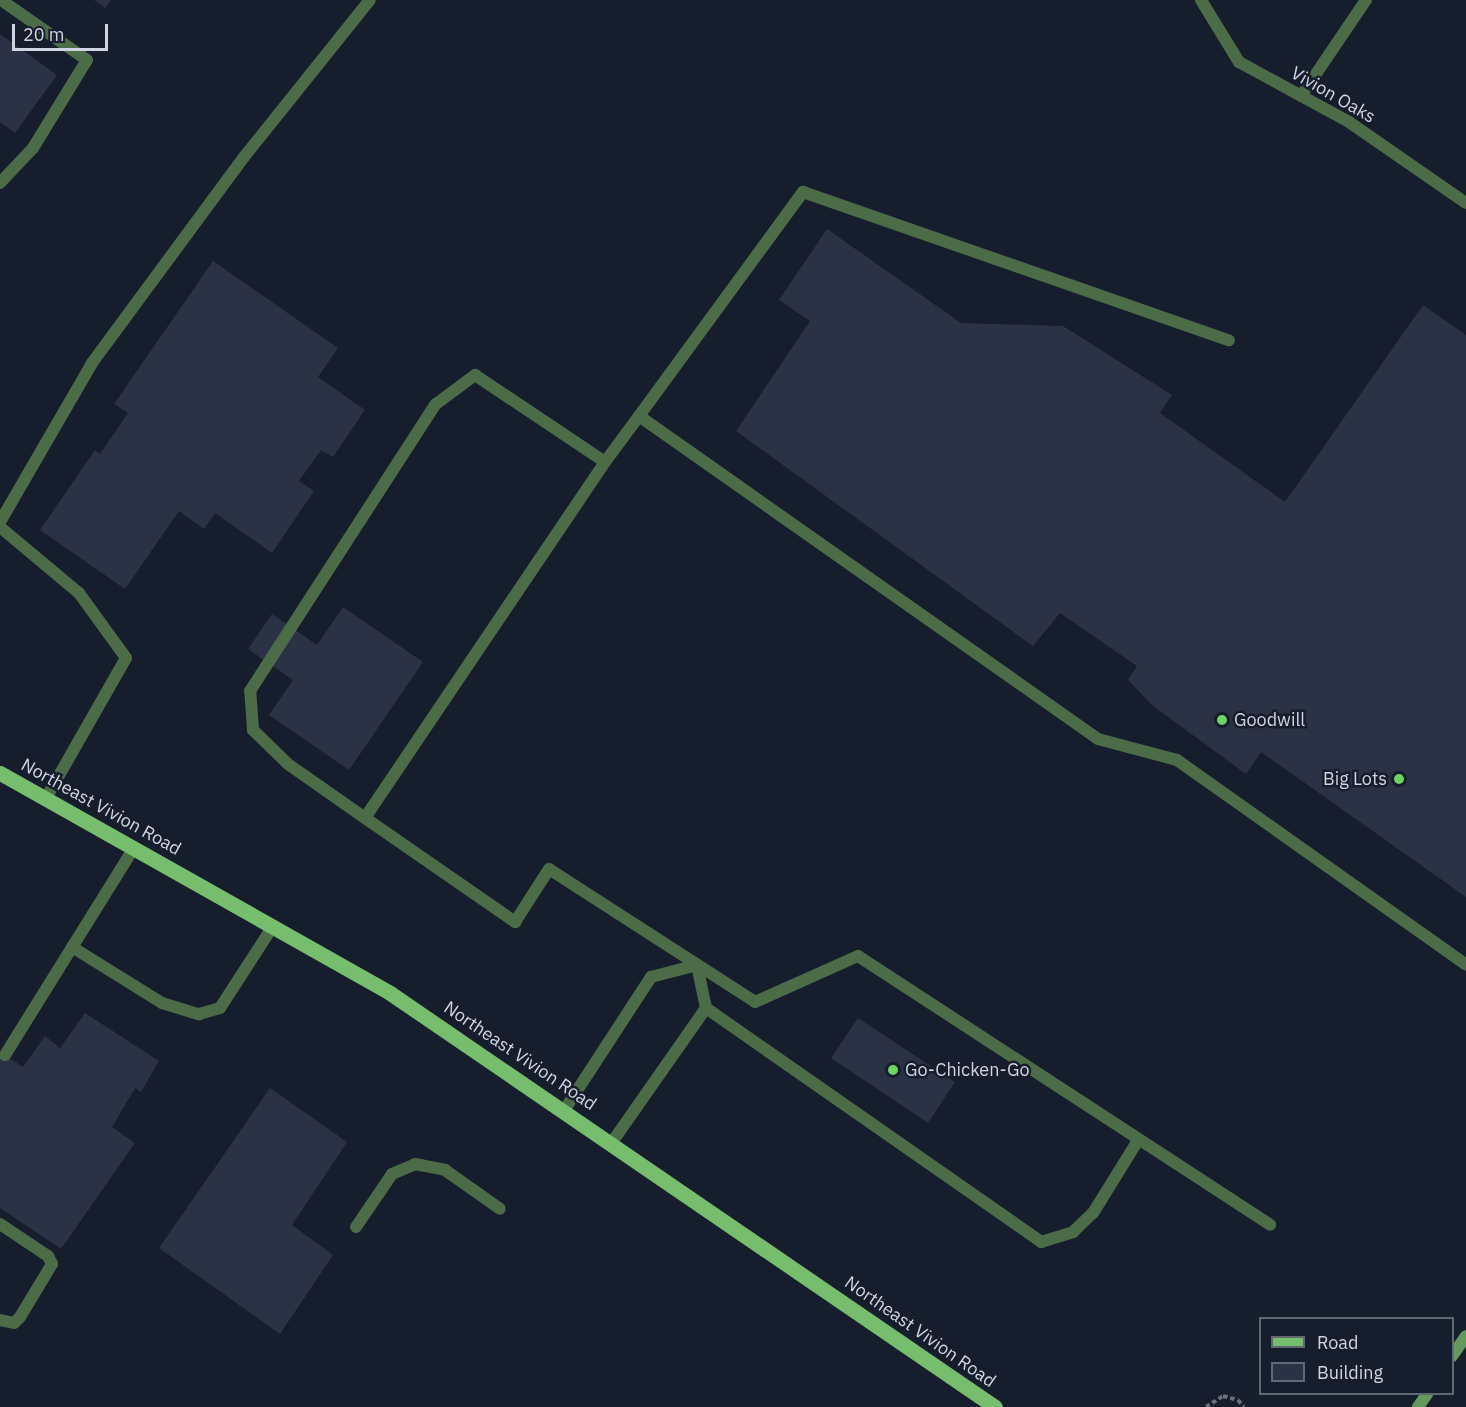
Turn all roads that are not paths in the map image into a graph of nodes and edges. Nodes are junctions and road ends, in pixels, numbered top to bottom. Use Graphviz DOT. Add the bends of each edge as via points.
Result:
graph roads {
  1 [pos="1,0"];
  2 [pos="370,0"];
  3 [pos="1201,0"];
  4 [pos="1366,0"];
  5 [pos="1301,96"];
  6 [pos="0,183"];
  7 [pos="1466,204"];
  8 [pos="1229,340"];
  9 [pos="639,416"];
  10 [pos="605,462"];
  11 [pos="0,522"];
  12 [pos="0,527"];
  13 [pos="0,773"];
  14 [pos="46,798"];
  15 [pos="365,818"];
  16 [pos="134,848"];
  17 [pos="273,926"];
  18 [pos="72,947"];
  19 [pos="697,965"];
  20 [pos="1466,965"];
  21 [pos="706,1008"];
  22 [pos="5,1055"];
  23 [pos="565,1109"];
  24 [pos="612,1142"];
  25 [pos="1137,1142"];
  26 [pos="500,1209"];
  27 [pos="0,1224"];
  28 [pos="1270,1225"];
  29 [pos="356,1227"];
  30 [pos="0,1320"];
  31 [pos="1466,1336"];
  32 [pos="1454,1353"];
  33 [pos="995,1407"];
  1 -- 6 [label="street" via="87,60 33,148"];
  2 -- 11 [label="street" via="244,157 92,363"];
  3 -- 5 [label="street, Vivion Oaks" via="1239,62"];
  4 -- 5 [label="street"];
  5 -- 7 [label="street, Vivion Oaks" via="1348,122"];
  8 -- 9 [label="street" via="803,192"];
  9 -- 10 [label="street"];
  9 -- 20 [label="street" via="1098,739 1177,760"];
  10 -- 15 [label="street"];
  10 -- 15 [label="street" via="475,375 436,404 250,691 253,730 288,764"];
  12 -- 14 [label="street" via="79,593 126,658"];
  13 -- 14 [label="main road, Northeast Vivion Road"];
  14 -- 16 [label="main road, Northeast Vivion Road"];
  15 -- 19 [label="street" via="515,922 549,869"];
  16 -- 17 [label="main road, Northeast Vivion Road"];
  16 -- 18 [label="street"];
  17 -- 18 [label="street" via="220,1008 200,1014 162,1003"];
  17 -- 23 [label="main road, Northeast Vivion Road" via="390,993"];
  18 -- 22 [label="street"];
  19 -- 21 [label="street"];
  19 -- 23 [label="street" via="651,977"];
  19 -- 25 [label="street" via="755,1002 858,956"];
  21 -- 24 [label="street"];
  21 -- 25 [label="street" via="1041,1242 1073,1232 1093,1213"];
  23 -- 24 [label="main road, Northeast Vivion Road"];
  24 -- 33 [label="main road, Northeast Vivion Road"];
  25 -- 28 [label="street"];
  26 -- 29 [label="street" via="445,1170 415,1164 392,1174"];
  27 -- 30 [label="street" via="48,1256 52,1264 20,1317 14,1323"];
  31 -- 32 [label="main road"];
}
